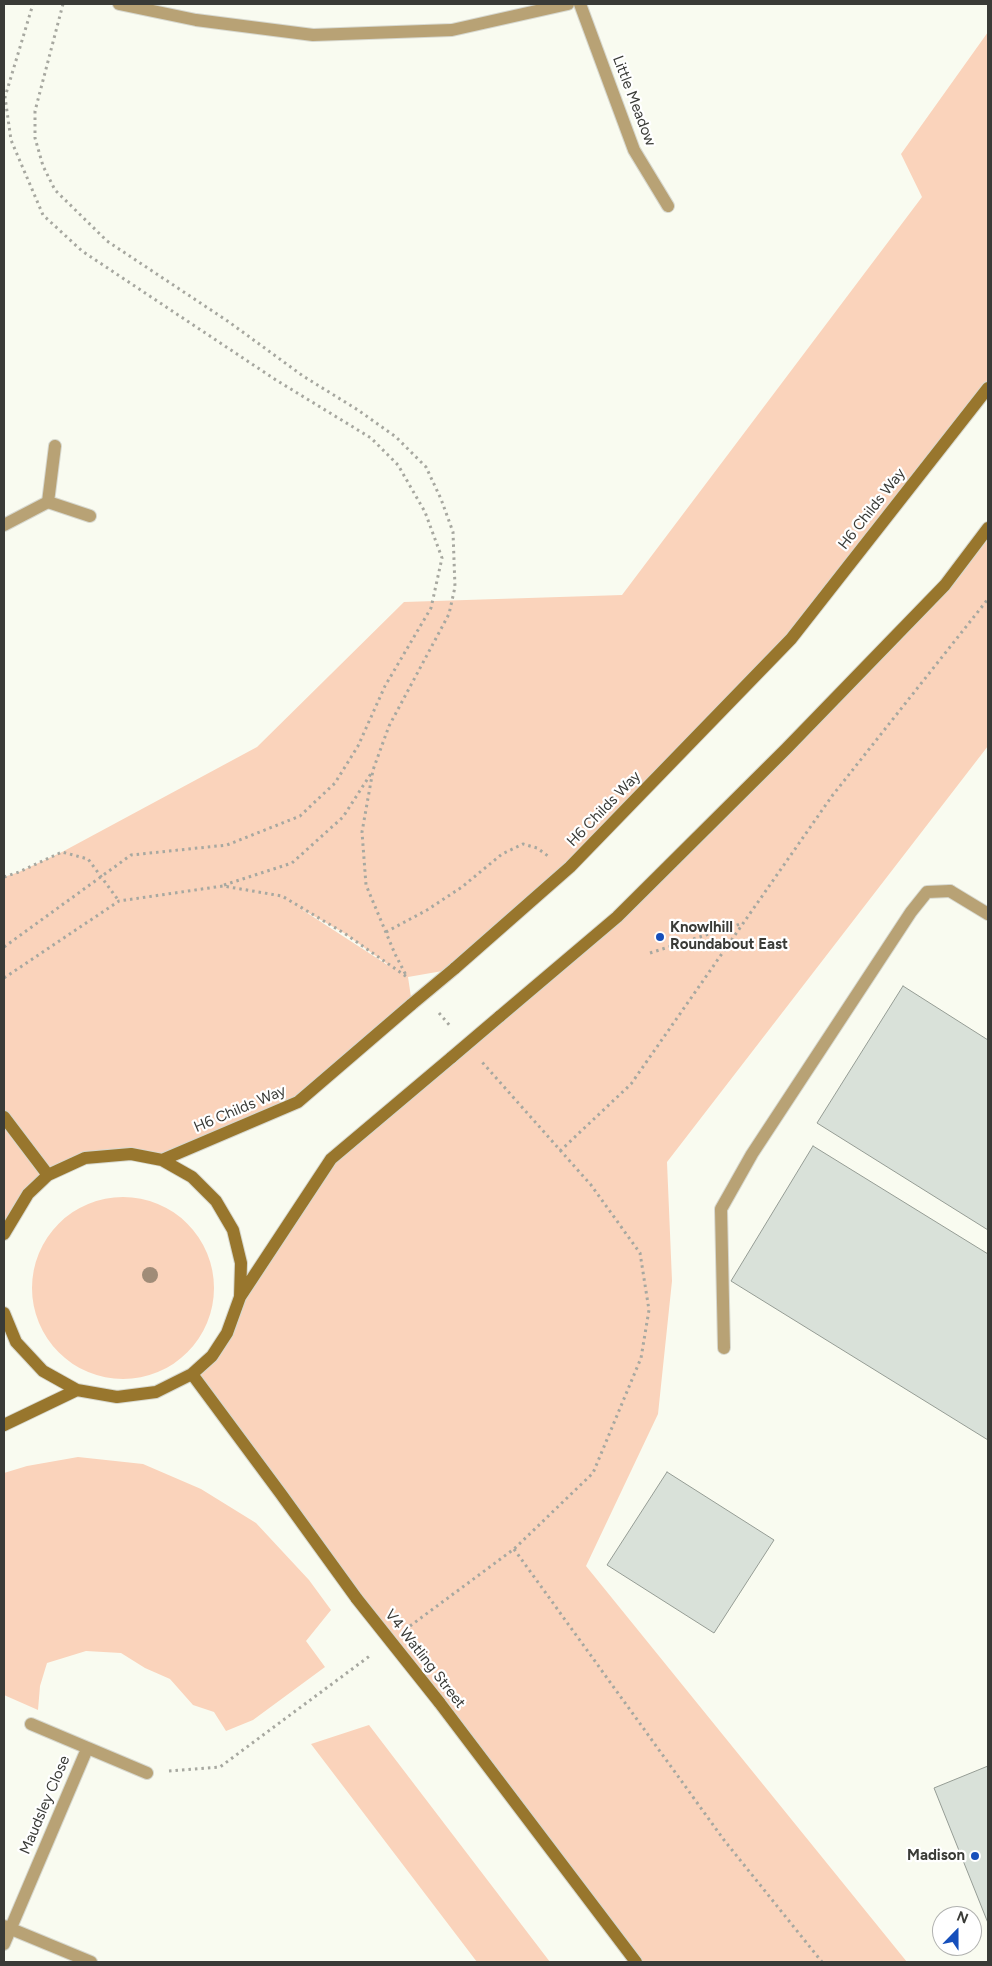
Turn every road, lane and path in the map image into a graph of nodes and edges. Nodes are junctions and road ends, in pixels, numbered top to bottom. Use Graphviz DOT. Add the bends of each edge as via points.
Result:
graph roads {
  1 [pos="34,4"];
  2 [pos="63,4"];
  3 [pos="118,4"];
  4 [pos="568,4"];
  5 [pos="580,4"];
  6 [pos="668,206"];
  7 [pos="988,388"];
  8 [pos="55,446"];
  9 [pos="48,502"];
  10 [pos="90,516"];
  11 [pos="4,525"];
  12 [pos="988,528"];
  13 [pos="988,599"];
  14 [pos="373,770"];
  15 [pos="553,859"];
  16 [pos="4,876"];
  17 [pos="102,876"];
  18 [pos="223,886"];
  19 [pos="119,901"];
  20 [pos="988,914"];
  21 [pos="741,924"];
  22 [pos="386,932"];
  23 [pos="4,947"];
  24 [pos="650,953"];
  25 [pos="4,976"];
  26 [pos="407,977"];
  27 [pos="414,984"];
  28 [pos="438,1012"];
  29 [pos="456,1033"];
  30 [pos="479,1059"];
  31 [pos="4,1117"];
  32 [pos="560,1152"];
  33 [pos="162,1160"];
  34 [pos="48,1175"];
  35 [pos="4,1234"];
  36 [pos="240,1296"];
  37 [pos="4,1313"];
  38 [pos="724,1348"];
  39 [pos="192,1374"];
  40 [pos="77,1390"];
  41 [pos="4,1425"];
  42 [pos="514,1549"];
  43 [pos="403,1631"];
  44 [pos="379,1649"];
  45 [pos="31,1724"];
  46 [pos="87,1750"];
  47 [pos="147,1773"];
  48 [pos="7,1928"];
  49 [pos="4,1944"];
  50 [pos="91,1962"];
  51 [pos="636,1962"];
  52 [pos="822,1962"];
  1 -- 17 [label="path" via="5,97 11,140 43,215 82,251 276,380 371,438 398,465 425,512 442,558 431,608 385,686 358,746 335,783 314,803 300,816 227,845 130,856"];
  2 -- 14 [label="path" via="35,111 35,138 43,166 55,190 107,240 396,437 426,467 441,499 453,532 455,587 448,614 389,726"];
  3 -- 4 [label="street" via="196,20 313,34 452,30"];
  5 -- 6 [label="street, Little Meadow" via="634,150"];
  7 -- 33 [label="street, H6 Childs Way, bridge" via="792,639 570,867 298,1102"];
  8 -- 9 [label="street"];
  9 -- 10 [label="street"];
  9 -- 11 [label="street"];
  12 -- 36 [label="street, bridge" via="945,585 786,750 617,917 331,1159"];
  13 -- 21 [label="path" via="832,796"];
  14 -- 18 [label="path" via="343,816 292,863"];
  14 -- 22 [label="path" via="362,832 366,885"];
  15 -- 22 [label="path" via="537,848 523,844 502,854 462,887 427,910"];
  16 -- 17 [label="path" via="62,852 88,859"];
  17 -- 19 [label="path"];
  17 -- 23 [label="path"];
  18 -- 19 [label="path"];
  18 -- 26 [label="path" via="282,896 344,933"];
  19 -- 25 [label="path"];
  20 -- 38 [label="street" via="950,891 927,892 752,1154 722,1209"];
  21 -- 24 [label="path"];
  21 -- 32 [label="path" via="631,1084"];
  22 -- 26 [label="path"];
  26 -- 27 [label="path"];
  28 -- 29 [label="path"];
  30 -- 32 [label="path"];
  31 -- 34 [label="street"];
  32 -- 42 [label="path" via="591,1185 640,1253 649,1310 642,1358 593,1473"];
  33 -- 34 [label="street" via="132,1154 85,1158"];
  33 -- 36 [label="street" via="192,1177 216,1201 233,1230 241,1262"];
  34 -- 35 [label="street" via="28,1194"];
  36 -- 39 [label="street" via="227,1333 212,1356"];
  37 -- 40 [label="street" via="16,1342 43,1371"];
  39 -- 40 [label="street" via="156,1392 136,1395 116,1397"];
  39 -- 51 [label="street, V4 Watling Street, bridge" via="356,1599"];
  40 -- 41 [label="street"];
  42 -- 43 [label="path"];
  42 -- 52 [label="path" via="724,1840"];
  44 -- 47 [label="path" via="220,1767"];
  45 -- 46 [label="street, Maudsley Close"];
  46 -- 47 [label="street, Maudsley Close"];
  46 -- 48 [label="street, Maudsley Close"];
  48 -- 49 [label="street, Maudsley Close"];
  48 -- 50 [label="street"];
}
